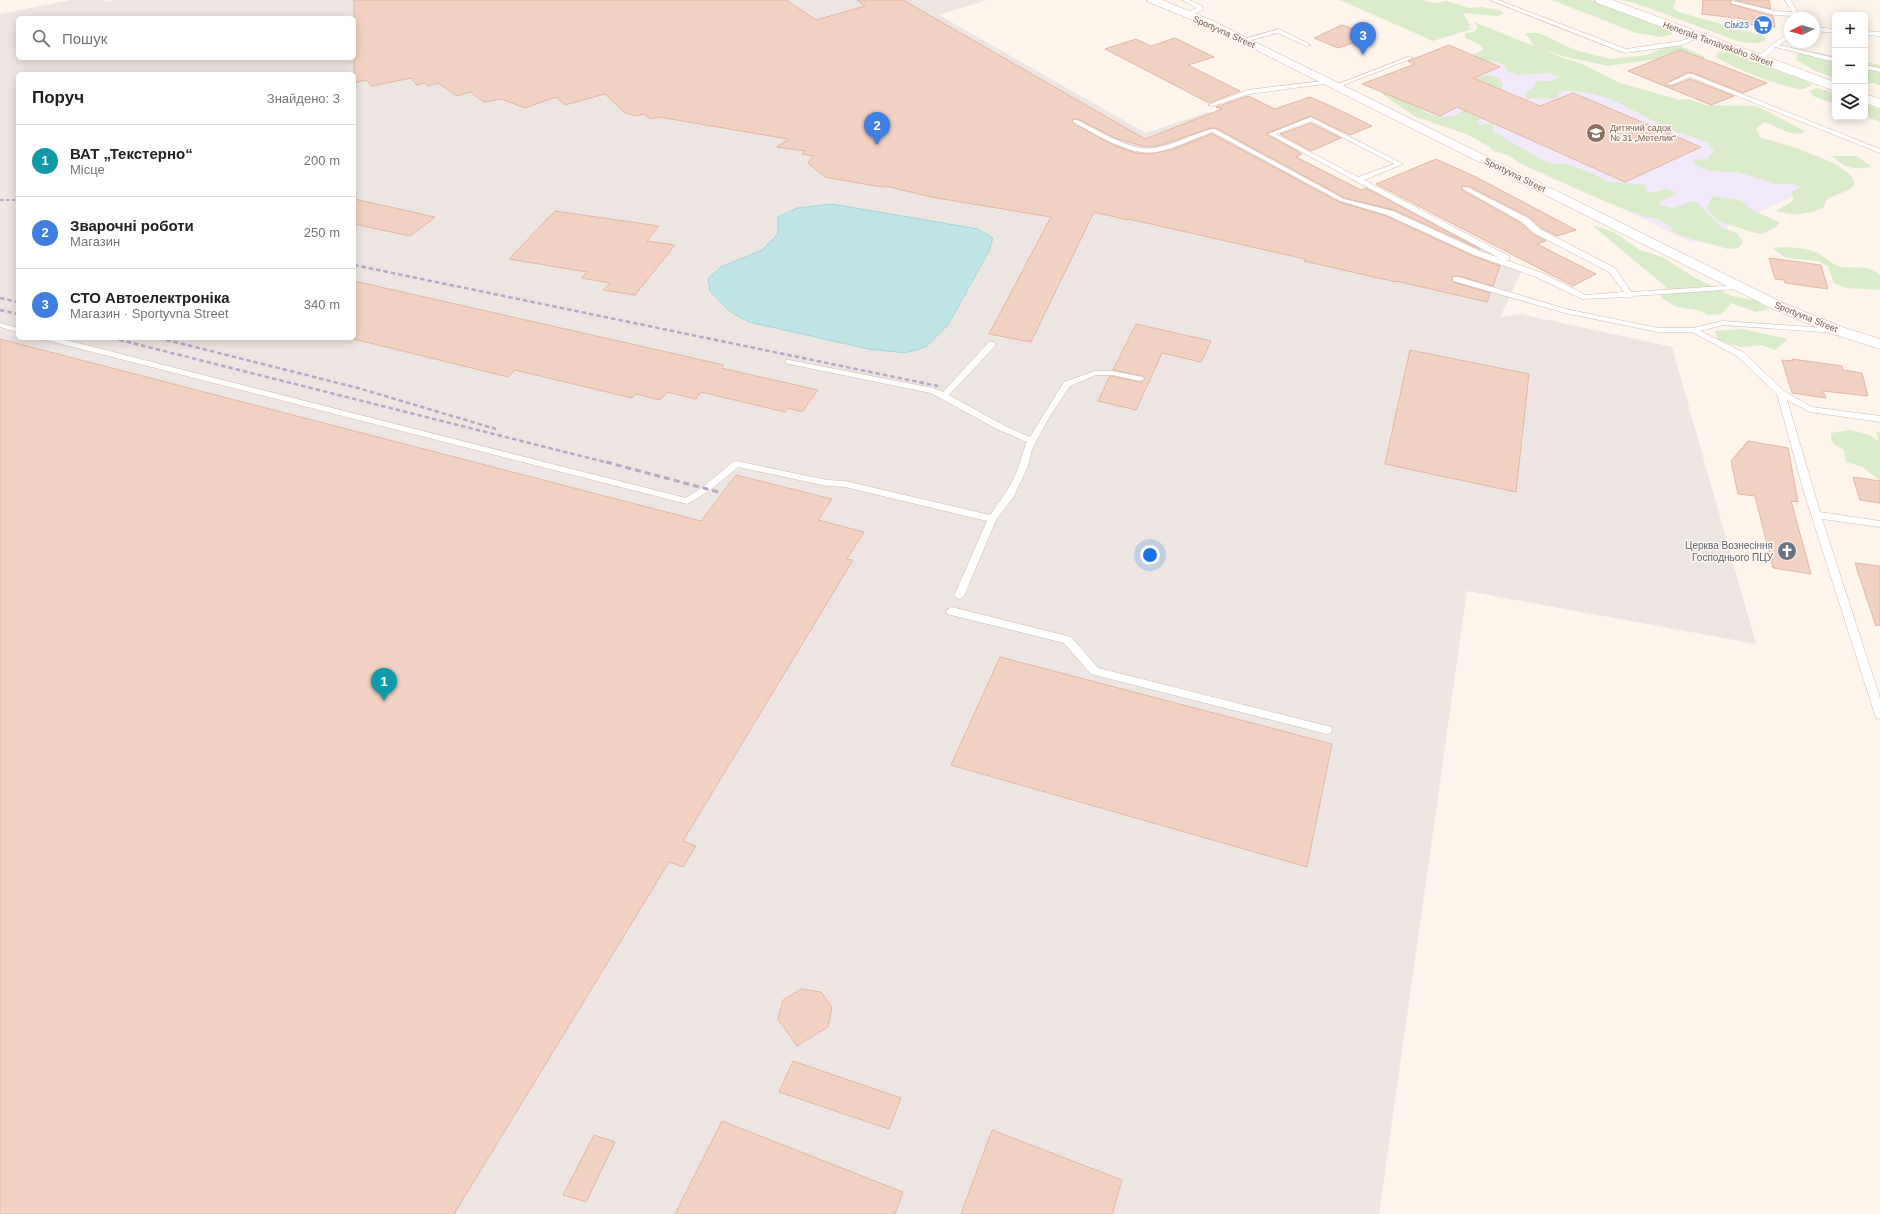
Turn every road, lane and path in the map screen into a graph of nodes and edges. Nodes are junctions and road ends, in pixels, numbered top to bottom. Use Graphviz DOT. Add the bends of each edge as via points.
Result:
graph roads {
  1 [pos="1152,0"];
  2 [pos="1185,0"];
  3 [pos="1493,0"];
  4 [pos="1601,0"];
  5 [pos="1788,0"];
  6 [pos="1734,2"];
  7 [pos="1795,12"];
  8 [pos="1784,14"];
  9 [pos="1187,16"];
  10 [pos="1820,30"];
  11 [pos="1832,31"];
  12 [pos="1868,33"];
  13 [pos="1880,34"];
  14 [pos="1699,36"];
  15 [pos="1784,39"];
  16 [pos="1244,40"];
  17 [pos="1308,45"];
  18 [pos="1774,45"];
  19 [pos="1410,58"];
  20 [pos="1758,58"];
  21 [pos="1832,59"];
  22 [pos="1868,68"];
  23 [pos="1880,70"];
  24 [pos="1333,84"];
  25 [pos="1669,84"];
  26 [pos="1832,86"];
  27 [pos="1868,90"];
  28 [pos="1880,92"];
  29 [pos="1868,99"];
  30 [pos="1880,104"];
  31 [pos="1210,105"];
  32 [pos="1075,121"];
  33 [pos="1880,151"];
  34 [pos="1358,180"];
  35 [pos="1465,188"];
  36 [pos="1539,276"];
  37 [pos="1456,279"];
  38 [pos="1738,287"];
  39 [pos="1630,296"];
  40 [pos="0,326"];
  41 [pos="16,330"];
  42 [pos="1694,330"];
  43 [pos="1839,331"];
  44 [pos="57,340"];
  45 [pos="992,344"];
  46 [pos="1880,344"];
  47 [pos="790,362"];
  48 [pos="1140,379"];
  49 [pos="1781,393"];
  50 [pos="944,396"];
  51 [pos="1880,419"];
  52 [pos="1032,441"];
  53 [pos="1816,515"];
  54 [pos="992,519"];
  55 [pos="1880,524"];
  56 [pos="959,596"];
  57 [pos="951,611"];
  58 [pos="1880,715"];
  59 [pos="1327,730"];
  1 -- 9 [label="street, Sportyvna Street"];
  2 -- 9 [label="lane" via="1200,7 1200,10"];
  3 -- 14 [label="lane" via="1625,51 1682,43"];
  4 -- 14 [label="main road, Henerala Tarnavskoho Street"];
  5 -- 7 [label="lane"];
  6 -- 8 [label="lane"];
  9 -- 16 [label="street, Sportyvna Street" via="1207,22"];
  10 -- 11 [label="lane"];
  12 -- 13 [label="lane"];
  14 -- 20 [label="main road, Henerala Tarnavskoho Street"];
  15 -- 18 [label="lane"];
  16 -- 17 [label="lane" via="1279,31"];
  16 -- 24 [label="street, Sportyvna Street"];
  18 -- 20 [label="lane" via="1769,52"];
  18 -- 21 [label="lane"];
  19 -- 24 [label="lane"];
  20 -- 26 [label="main road, Henerala Tarnavskoho Street"];
  22 -- 23 [label="lane"];
  24 -- 31 [label="lane" via="1248,92"];
  24 -- 38 [label="street, Sportyvna Street"];
  25 -- 33 [label="lane" via="1690,75"];
  27 -- 28 [label="main road"];
  29 -- 30 [label="main road"];
  32 -- 36 [label="lane" via="1138,150 1155,150 1213,130 1342,200 1390,213 1477,253"];
  34 -- 34 [label="lane" via="1400,164 1311,119 1271,134"];
  34 -- 36 [label="lane"];
  35 -- 39 [label="lane" via="1525,220 1537,231 1612,270"];
  36 -- 39 [label="lane" via="1585,297"];
  37 -- 42 [label="lane" via="1573,312 1658,330"];
  38 -- 39 [label="lane"];
  38 -- 43 [label="street, Sportyvna Street"];
  40 -- 41 [label="lane"];
  42 -- 43 [label="lane" via="1723,323"];
  42 -- 49 [label="lane" via="1740,354"];
  43 -- 46 [label="street, Sportyvna Street"];
  44 -- 54 [label="lane" via="687,501 736,464 827,484 845,484"];
  45 -- 50 [label="lane"];
  47 -- 50 [label="lane" via="933,391"];
  48 -- 52 [label="lane" via="1112,373 1095,373 1067,384"];
  49 -- 51 [label="lane" via="1810,409"];
  49 -- 53 [label="lane"];
  50 -- 52 [label="lane" via="1000,427"];
  52 -- 54 [label="lane" via="1024,466 1009,496"];
  53 -- 55 [label="lane"];
  53 -- 58 [label="lane"];
  54 -- 56 [label="lane"];
  57 -- 59 [label="lane" via="1067,640 1095,670"];
}
